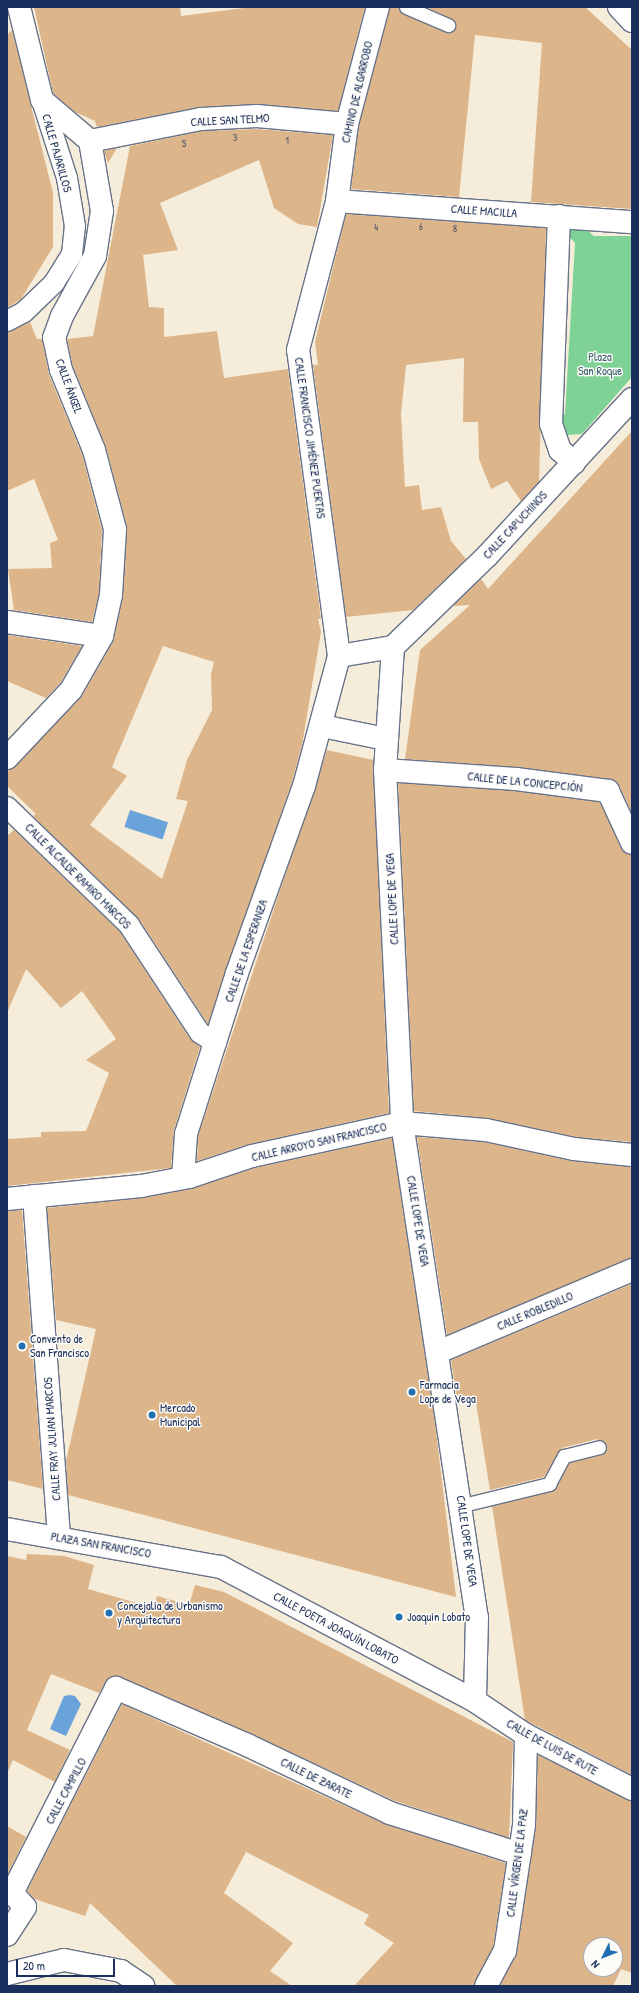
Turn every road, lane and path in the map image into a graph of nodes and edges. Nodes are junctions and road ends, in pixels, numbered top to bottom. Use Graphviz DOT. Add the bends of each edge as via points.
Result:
graph roads {
  1 [pos="19,7"];
  2 [pos="378,7"];
  3 [pos="406,7"];
  4 [pos="618,7"];
  5 [pos="632,21"];
  6 [pos="448,25"];
  7 [pos="42,100"];
  8 [pos="347,124"];
  9 [pos="90,141"];
  10 [pos="337,201"];
  11 [pos="559,216"];
  12 [pos="632,222"];
  13 [pos="7,321"];
  14 [pos="628,404"];
  15 [pos="574,463"];
  16 [pos="7,622"];
  17 [pos="102,636"];
  18 [pos="394,647"];
  19 [pos="339,656"];
  20 [pos="322,726"];
  21 [pos="386,738"];
  22 [pos="7,758"];
  23 [pos="385,770"];
  24 [pos="7,807"];
  25 [pos="632,843"];
  26 [pos="216,1043"];
  27 [pos="402,1123"];
  28 [pos="632,1155"];
  29 [pos="188,1181"];
  30 [pos="34,1196"];
  31 [pos="7,1200"];
  32 [pos="632,1270"];
  33 [pos="438,1352"];
  34 [pos="599,1447"];
  35 [pos="463,1505"];
  36 [pos="7,1529"];
  37 [pos="59,1538"];
  38 [pos="195,1562"];
  39 [pos="116,1688"];
  40 [pos="475,1701"];
  41 [pos="526,1735"];
  42 [pos="632,1789"];
  43 [pos="520,1854"];
  44 [pos="10,1891"];
  45 [pos="7,1935"];
  46 [pos="7,1974"];
  47 [pos="143,1986"];
  48 [pos="486,1986"];
  1 -- 7 [label="street, CALLE PAJARILLOS"];
  2 -- 8 [label="street, CAMINO DE ALGARROBO"];
  3 -- 6 [label="lane"];
  4 -- 5 [label="street"];
  7 -- 9 [label="street, CALLE PAJARILLOS"];
  7 -- 13 [label="street, CALLE PAJARILLOS" via="66,178 75,226 72,254 54,283 24,312"];
  8 -- 9 [label="street, CALLE SAN TELMO" via="257,116 201,120"];
  8 -- 10 [label="street, CAMINO DE ALGARROBO"];
  9 -- 17 [label="street, CALLE ÁNGEL" via="102,211 95,256 62,316 54,338 61,370 94,450 115,529 111,594"];
  10 -- 11 [label="street, CALLE MACILLA"];
  10 -- 19 [label="street, CALLE FRANCISCO JIMÉNEZ PUERTAS" via="298,350"];
  11 -- 12 [label="street, CALLE MACILLA"];
  11 -- 15 [label="street" via="551,424 560,450"];
  14 -- 15 [label="street, CALLE CAPUCHINOS"];
  15 -- 18 [label="street, CALLE CAPUCHINOS" via="488,554"];
  16 -- 17 [label="street"];
  17 -- 22 [label="street, CALLE ÁNGEL" via="72,690"];
  18 -- 19 [label="street"];
  18 -- 21 [label="street, CALLE LOPE DE VEGA"];
  19 -- 20 [label="street, CALLE DE LA ESPERANZA"];
  20 -- 21 [label="street"];
  20 -- 26 [label="street, CALLE DE LA ESPERANZA"];
  21 -- 23 [label="street, CALLE LOPE DE VEGA"];
  23 -- 25 [label="street, CALLE DE LA CONCEPCIÓN" via="516,779 608,791"];
  23 -- 27 [label="street, CALLE LOPE DE VEGA"];
  24 -- 26 [label="street, CALLE ALCALDE RAMIRO MARCOS" via="129,925 200,1033"];
  26 -- 29 [label="street, CALLE DE LA ESPERANZA" via="186,1134"];
  27 -- 28 [label="street, CALLE ARROYO SAN FRANCISCO" via="486,1130 574,1149"];
  27 -- 29 [label="street, CALLE ARROYO SAN FRANCISCO" via="252,1156"];
  27 -- 33 [label="street, CALLE LOPE DE VEGA"];
  29 -- 30 [label="street, CALLE ARROYO SAN FRANCISCO"];
  30 -- 31 [label="street, CALLE ARROYO SAN FRANCISCO"];
  30 -- 37 [label="street, CALLE FRAY JULIAN MARCOS"];
  32 -- 33 [label="street, CALLE ROBLEDILLO"];
  33 -- 35 [label="street, CALLE LOPE DE VEGA"];
  34 -- 35 [label="lane" via="564,1456 550,1484"];
  35 -- 40 [label="street, CALLE LOPE DE VEGA" via="478,1634"];
  36 -- 37 [label="street, PLAZA SAN FRANCISCO"];
  37 -- 38 [label="street, PLAZA SAN FRANCISCO"];
  38 -- 40 [label="street, CALLE POETA JOAQUÍN LOBATO" via="221,1567"];
  39 -- 43 [label="street, CALLE DE ZARATE" via="247,1744 390,1813"];
  39 -- 44 [label="street, CALLE CAMPILLO"];
  40 -- 41 [label="street, CALLE DE LUIS DE RUTE"];
  41 -- 42 [label="street, CALLE DE LUIS DE RUTE"];
  41 -- 43 [label="street, CALLE VÍRGEN DE LA PAZ"];
  43 -- 48 [label="street, CALLE VÍRGEN DE LA PAZ" via="505,1951"];
  44 -- 45 [label="street, CALLE CAMPILLO" via="24,1907"];
  46 -- 47 [label="street" via="64,1960 121,1971"];
}
